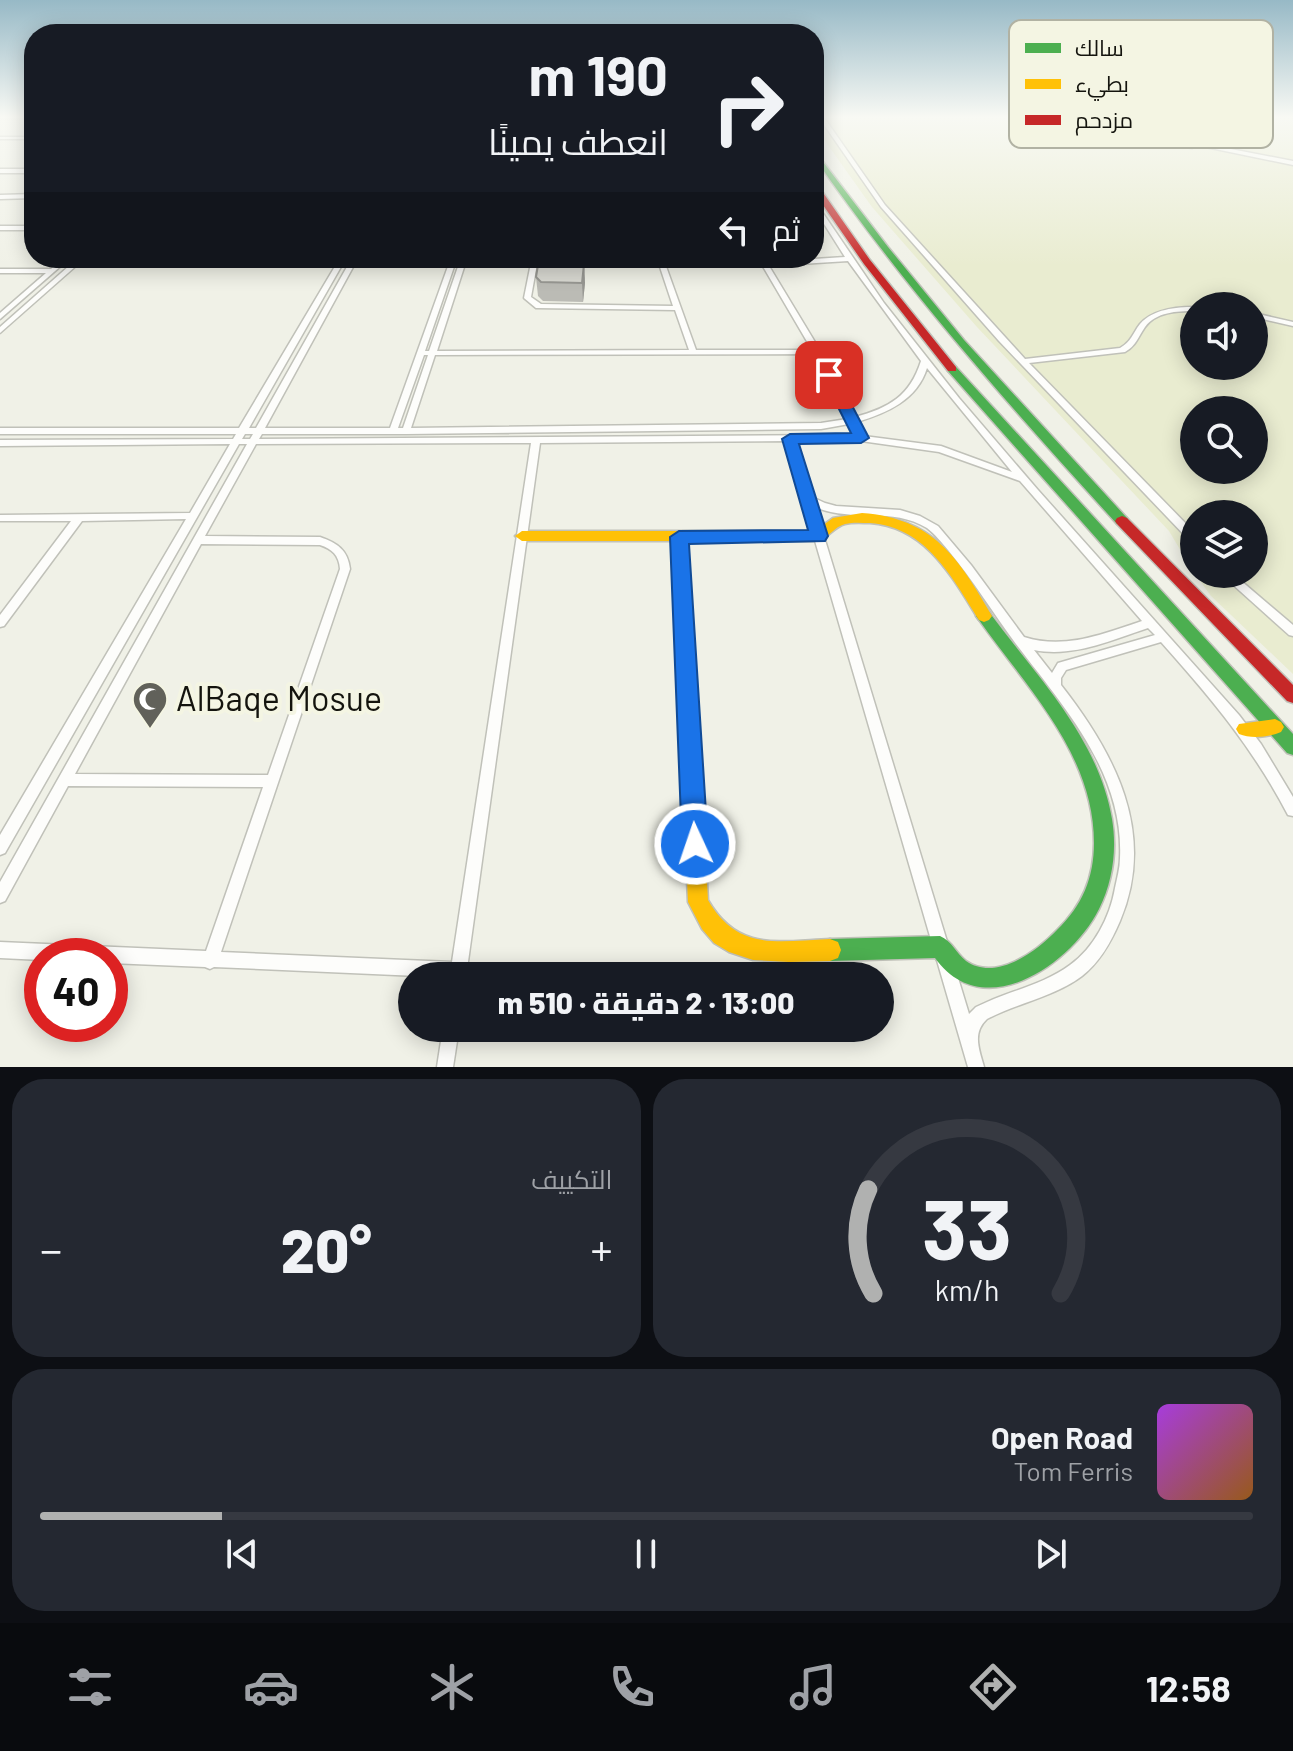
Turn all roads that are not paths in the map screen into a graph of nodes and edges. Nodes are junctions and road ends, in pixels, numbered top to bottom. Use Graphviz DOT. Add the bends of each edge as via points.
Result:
graph roads {
  1 [pos="824,166"];
  2 [pos="855,166"];
  3 [pos="0,171"];
  4 [pos="24,171"];
  5 [pos="24,196"];
  6 [pos="0,197"];
  7 [pos="824,200"];
  8 [pos="824,220"];
  9 [pos="0,230"];
  10 [pos="24,230"];
  11 [pos="848,259"];
  12 [pos="824,260"];
  13 [pos="55,268"];
  14 [pos="71,268"];
  15 [pos="337,268"];
  16 [pos="349,268"];
  17 [pos="450,268"];
  18 [pos="461,268"];
  19 [pos="533,268"];
  20 [pos="663,268"];
  21 [pos="767,268"];
  22 [pos="0,271"];
  23 [pos="52,271"];
  24 [pos="677,308"];
  25 [pos="1180,312"];
  26 [pos="0,317"];
  27 [pos="1268,318"];
  28 [pos="1293,324"];
  29 [pos="0,331"];
  30 [pos="693,351"];
  31 [pos="817,352"];
  32 [pos="420,353"];
  33 [pos="431,353"];
  34 [pos="925,360"];
  35 [pos="1024,361"];
  36 [pos="854,420"];
  37 [pos="588,429"];
  38 [pos="242,430"];
  39 [pos="258,430"];
  40 [pos="0,431"];
  41 [pos="393,431"];
  42 [pos="406,431"];
  43 [pos="861,438"];
  44 [pos="790,439"];
  45 [pos="536,440"];
  46 [pos="587,440"];
  47 [pos="235,442"];
  48 [pos="251,442"];
  49 [pos="0,443"];
  50 [pos="1022,479"];
  51 [pos="808,499"];
  52 [pos="194,516"];
  53 [pos="79,517"];
  54 [pos="0,518"];
  55 [pos="1180,523"];
  56 [pos="522,536"];
  57 [pos="819,536"];
  58 [pos="679,537"];
  59 [pos="199,540"];
  60 [pos="1242,588"];
  61 [pos="5,609"];
  62 [pos="0,623"];
  63 [pos="1150,623"];
  64 [pos="1293,632"];
  65 [pos="1164,637"];
  66 [pos="1020,641"];
  67 [pos="1055,686"];
  68 [pos="1293,696"];
  69 [pos="1275,727"];
  70 [pos="1245,729"];
  71 [pos="1293,747"];
  72 [pos="64,780"];
  73 [pos="272,781"];
  74 [pos="23,809"];
  75 [pos="48,809"];
  76 [pos="1293,810"];
  77 [pos="0,848"];
  78 [pos="0,896"];
  79 [pos="940,947"];
  80 [pos="0,950"];
  81 [pos="210,961"];
  82 [pos="461,962"];
  83 [pos="398,970"];
  84 [pos="449,1042"];
  85 [pos="969,1042"];
  86 [pos="445,1067"];
  87 [pos="976,1067"];
  1 -- 68 [label="street" via="874,239 1001,390"];
  2 -- 35 [label="street" via="883,206"];
  3 -- 4 [label="street"];
  5 -- 6 [label="street"];
  7 -- 69 [label="street" via="970,392"];
  8 -- 11 [label="street"];
  9 -- 10 [label="street"];
  11 -- 12 [label="street"];
  11 -- 34 [label="street"];
  13 -- 23 [label="street"];
  14 -- 29 [label="street"];
  15 -- 38 [label="street"];
  16 -- 39 [label="street"];
  17 -- 32 [label="street"];
  18 -- 33 [label="street"];
  19 -- 24 [label="street" via="527,298 539,306"];
  20 -- 24 [label="street"];
  21 -- 31 [label="street"];
  22 -- 23 [label="street"];
  23 -- 26 [label="street"];
  24 -- 30 [label="street"];
  25 -- 35 [label="street" via="1152,317 1134,343 1122,350"];
  27 -- 28 [label="street"];
  30 -- 31 [label="street"];
  30 -- 33 [label="street"];
  31 -- 36 [label="street"];
  32 -- 33 [label="street"];
  32 -- 41 [label="street"];
  33 -- 42 [label="street"];
  34 -- 36 [label="street" via="920,379 905,397"];
  34 -- 50 [label="street"];
  35 -- 55 [label="street"];
  36 -- 37 [label="street" via="821,426"];
  36 -- 43 [label="street"];
  37 -- 42 [label="street"];
  37 -- 46 [label="street"];
  38 -- 39 [label="street"];
  38 -- 40 [label="street"];
  38 -- 47 [label="street"];
  39 -- 41 [label="street"];
  39 -- 48 [label="street"];
  41 -- 42 [label="street"];
  43 -- 44 [label="street"];
  43 -- 50 [label="street" via="941,449"];
  44 -- 46 [label="street"];
  44 -- 51 [label="street"];
  45 -- 46 [label="street"];
  45 -- 48 [label="street"];
  45 -- 56 [label="street"];
  47 -- 48 [label="street"];
  47 -- 49 [label="street"];
  47 -- 52 [label="street"];
  48 -- 59 [label="street"];
  50 -- 63 [label="street"];
  51 -- 57 [label="street"];
  51 -- 66 [label="street" via="833,510 896,511 923,520 943,536"];
  52 -- 53 [label="street"];
  52 -- 74 [label="street"];
  53 -- 54 [label="street"];
  53 -- 61 [label="street"];
  56 -- 58 [label="street"];
  56 -- 82 [label="street"];
  57 -- 58 [label="street"];
  57 -- 79 [label="street"];
  57 -- 79 [label="street" via="828,524 846,520 895,521 923,533 1070,732 1096,785 1104,842 1101,871 1086,911 1060,946 1025,966 983,977 963,972"];
  58 -- 79 [label="street" via="698,902 703,916 723,939 751,952"];
  59 -- 72 [label="street"];
  59 -- 73 [label="street" via="320,541 337,548 345,561"];
  60 -- 64 [label="street"];
  61 -- 62 [label="street"];
  63 -- 65 [label="street"];
  63 -- 66 [label="street" via="1062,649"];
  65 -- 67 [label="street" via="1062,666"];
  65 -- 70 [label="street"];
  66 -- 67 [label="street"];
  67 -- 85 [label="street" via="1088,729 1117,787 1127,851 1125,883 1116,914 1080,968 1040,991 984,1010 970,1029"];
  69 -- 70 [label="street"];
  69 -- 71 [label="street"];
  70 -- 76 [label="street"];
  72 -- 73 [label="street"];
  72 -- 75 [label="street"];
  73 -- 81 [label="street"];
  74 -- 75 [label="street"];
  74 -- 77 [label="street"];
  75 -- 78 [label="street"];
  79 -- 85 [label="street"];
  80 -- 81 [label="street"];
  81 -- 83 [label="street"];
  84 -- 86 [label="street"];
  85 -- 87 [label="street"];
}
